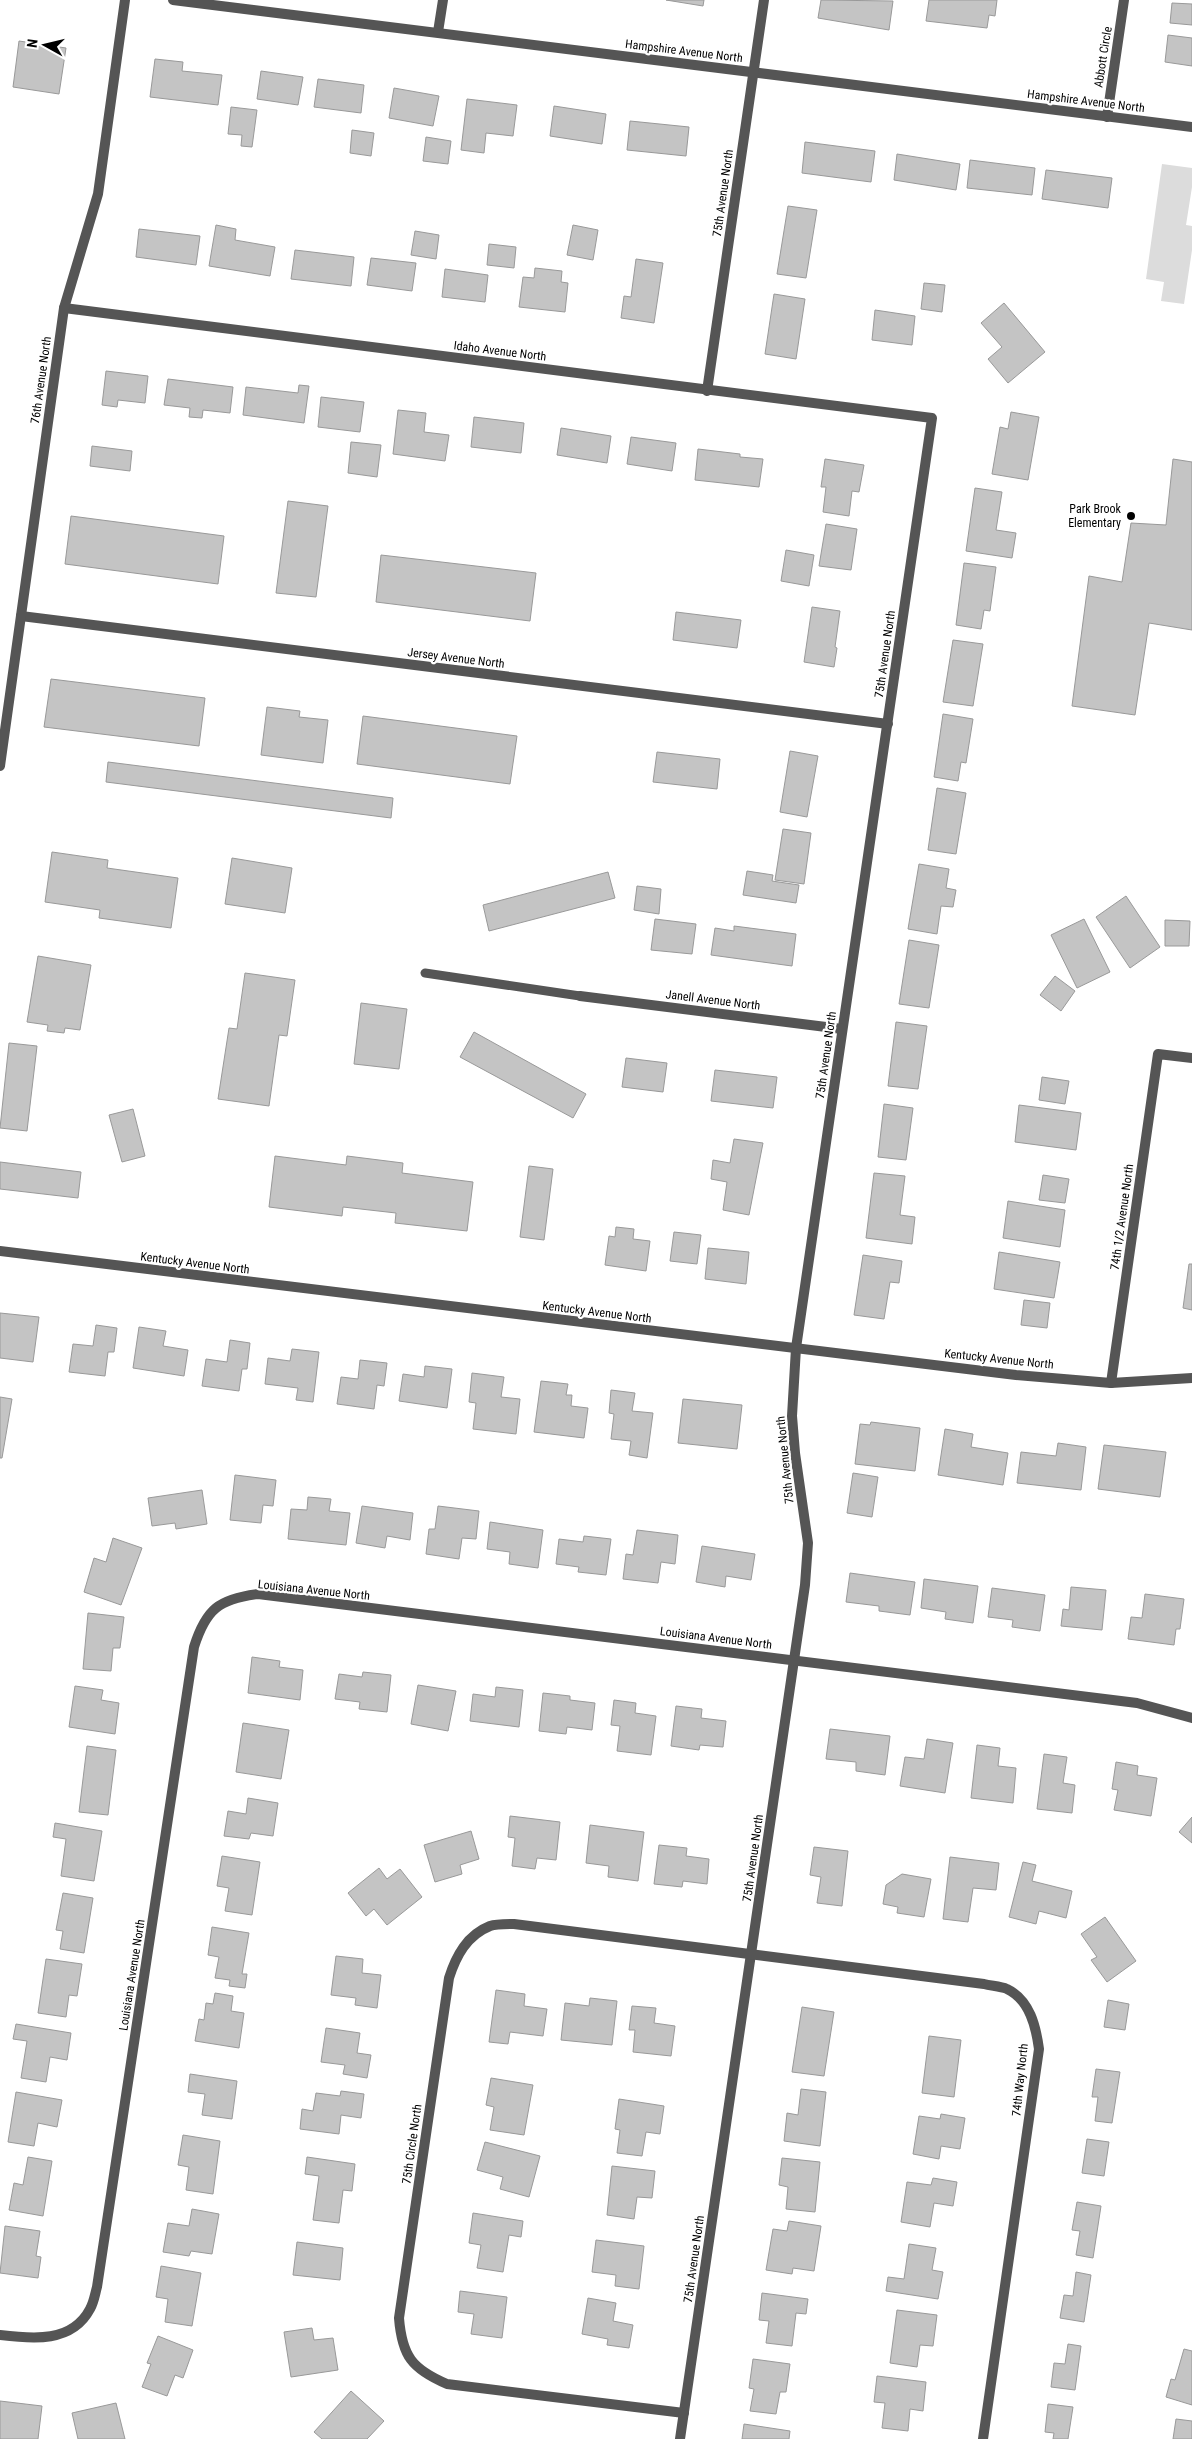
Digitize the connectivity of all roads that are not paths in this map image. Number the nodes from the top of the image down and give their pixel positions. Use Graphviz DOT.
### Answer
graph roads {
  1 [pos="125,0"];
  2 [pos="173,0"];
  3 [pos="443,0"];
  4 [pos="764,0"];
  5 [pos="1124,0"];
  6 [pos="438,32"];
  7 [pos="753,73"];
  8 [pos="1107,117"];
  9 [pos="1192,127"];
  10 [pos="64,308"];
  11 [pos="707,390"];
  12 [pos="932,418"];
  13 [pos="21,616"];
  14 [pos="888,724"];
  15 [pos="0,766"];
  16 [pos="425,973"];
  17 [pos="580,996"];
  18 [pos="842,1029"];
  19 [pos="1192,1058"];
  20 [pos="0,1250"];
  21 [pos="796,1348"];
  22 [pos="1192,1378"];
  23 [pos="1111,1383"];
  24 [pos="794,1660"];
  25 [pos="1192,1718"];
  26 [pos="752,1953"];
  27 [pos="0,2335"];
  28 [pos="684,2413"];
  29 [pos="680,2439"];
  30 [pos="983,2439"];
  1 -- 10 [label="street, 76th Avenue North"];
  2 -- 6 [label="street, Hampshire Avenue North"];
  3 -- 6 [label="street"];
  4 -- 7 [label="street, 75th Avenue North"];
  5 -- 8 [label="street, Abbott Circle"];
  6 -- 7 [label="street, Hampshire Avenue North"];
  7 -- 8 [label="street, Hampshire Avenue North"];
  7 -- 11 [label="street, 75th Avenue North"];
  8 -- 9 [label="street, Hampshire Avenue North"];
  10 -- 11 [label="street, Idaho Avenue North"];
  10 -- 13 [label="street, 76th Avenue North"];
  11 -- 12 [label="street, Idaho Avenue North"];
  12 -- 14 [label="street, 75th Avenue North"];
  13 -- 14 [label="street, Jersey Avenue North"];
  13 -- 15 [label="street, 76th Avenue North"];
  14 -- 18 [label="street, 75th Avenue North"];
  16 -- 17 [label="lane"];
  17 -- 18 [label="street, Janell Avenue North"];
  18 -- 21 [label="street, 75th Avenue North"];
  19 -- 23 [label="street, 74th 1/2 Avenue North"];
  20 -- 21 [label="street, Kentucky Avenue North"];
  21 -- 23 [label="street, Kentucky Avenue North"];
  21 -- 24 [label="street, 75th Avenue North"];
  22 -- 23 [label="street, Kentucky Avenue North"];
  24 -- 25 [label="street, Louisiana Avenue North"];
  24 -- 26 [label="street, 75th Avenue North"];
  24 -- 27 [label="street, Louisiana Avenue North"];
  26 -- 28 [label="street, 75th Avenue North"];
  26 -- 28 [label="street, 75th Circle North"];
  26 -- 30 [label="street, 74th Way North"];
  28 -- 29 [label="street, 75th Avenue North"];
}
